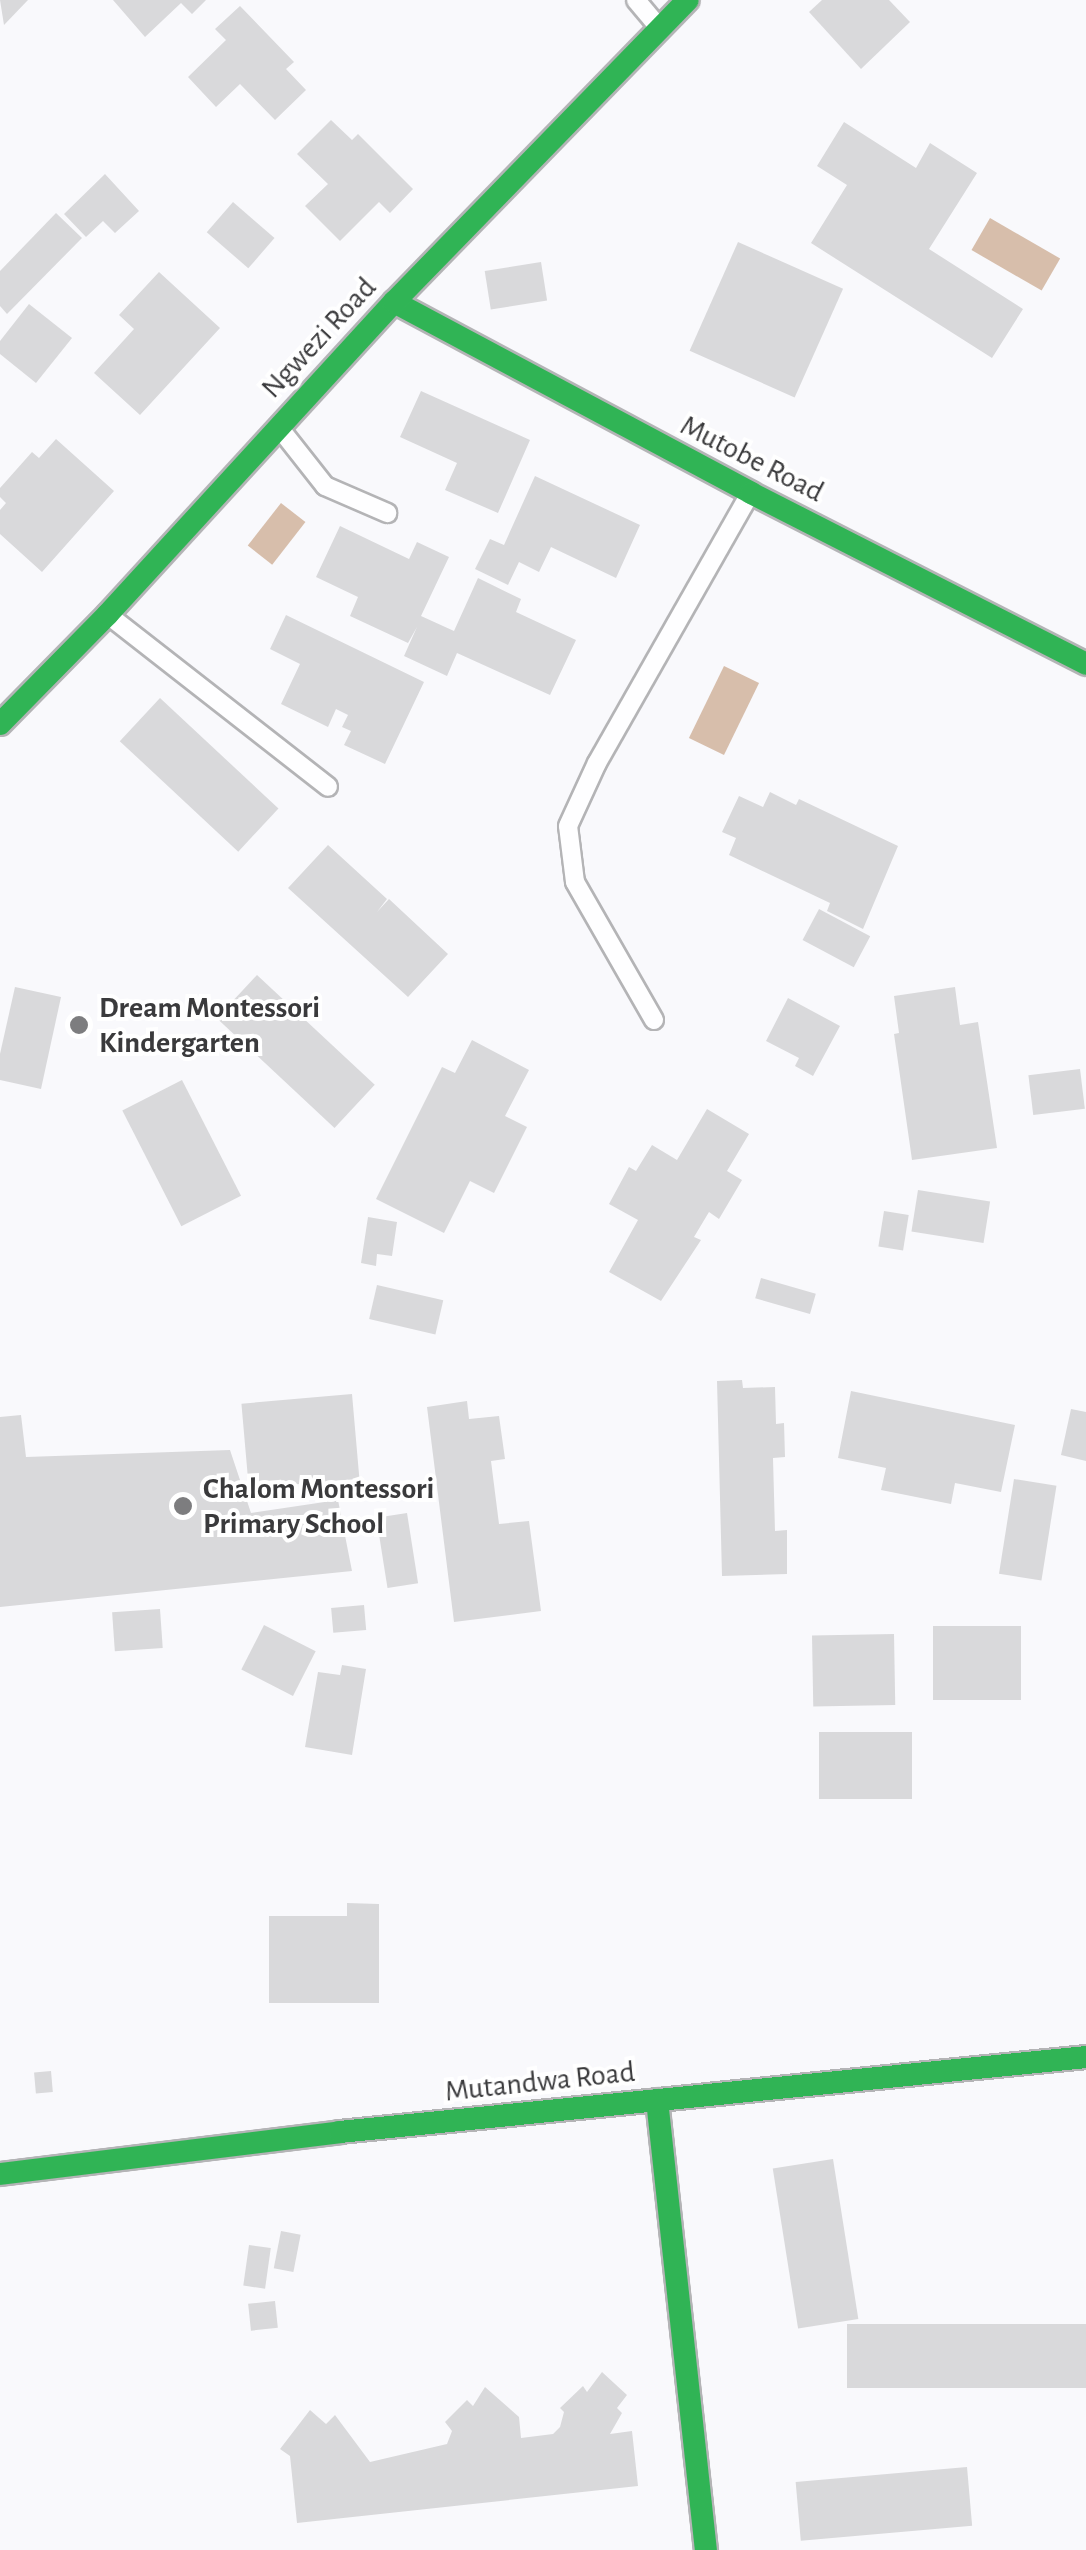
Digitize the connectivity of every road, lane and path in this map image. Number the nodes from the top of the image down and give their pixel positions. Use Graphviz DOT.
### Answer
graph roads {
  1 [pos="636,0"];
  2 [pos="688,0"];
  3 [pos="661,30"];
  4 [pos="394,302"];
  5 [pos="277,426"];
  6 [pos="751,493"];
  7 [pos="388,514"];
  8 [pos="108,614"];
  9 [pos="1086,664"];
  10 [pos="0,724"];
  11 [pos="328,787"];
  12 [pos="654,1020"];
  13 [pos="1086,2057"];
  14 [pos="657,2100"];
  15 [pos="0,2174"];
  16 [pos="706,2550"];
  1 -- 3 [label="lane"];
  2 -- 3 [label="street, Ngwezi Road"];
  3 -- 4 [label="street, Ngwezi Road"];
  4 -- 5 [label="street, Ngwezi Road"];
  4 -- 6 [label="street, Mutobe Road"];
  5 -- 7 [label="lane"];
  5 -- 8 [label="street, Ngwezi Road"];
  6 -- 9 [label="street, Mutobe Road"];
  6 -- 12 [label="lane"];
  8 -- 10 [label="street, Ngwezi Road"];
  8 -- 11 [label="lane"];
  13 -- 14 [label="street, Mutandwa Road"];
  14 -- 15 [label="street, Mutandwa Road"];
  14 -- 16 [label="street"];
}
